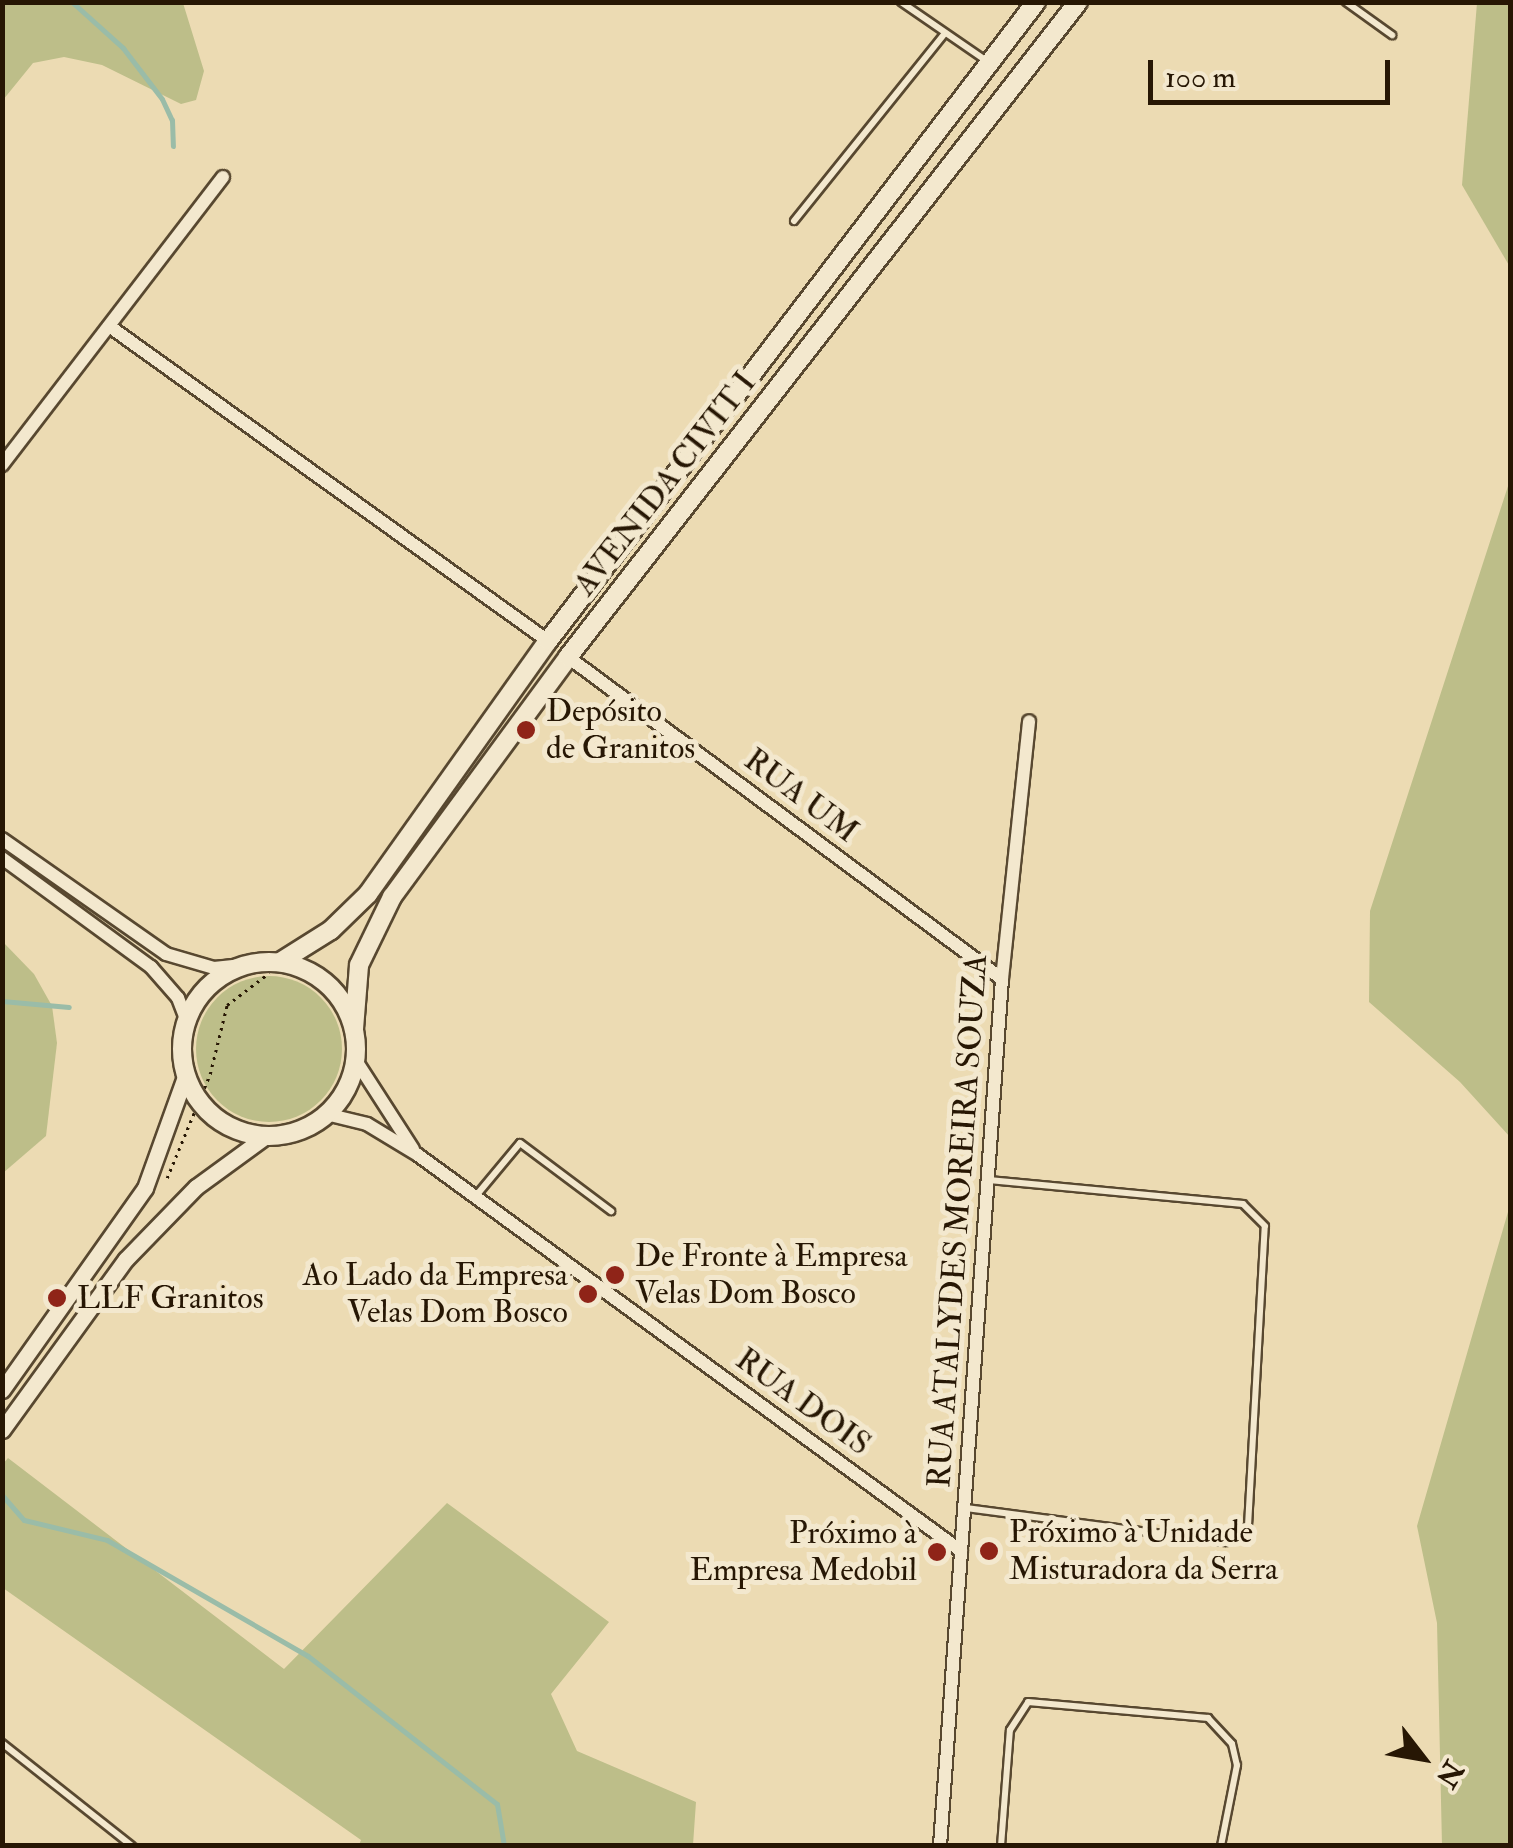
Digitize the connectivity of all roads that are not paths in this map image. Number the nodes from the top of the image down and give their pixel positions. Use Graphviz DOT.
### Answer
graph roads {
  1 [pos="901,2"];
  2 [pos="1036,2"];
  3 [pos="1078,2"];
  4 [pos="1346,2"];
  5 [pos="945,33"];
  6 [pos="1392,35"];
  7 [pos="990,63"];
  8 [pos="223,177"];
  9 [pos="794,221"];
  10 [pos="108,326"];
  11 [pos="2,465"];
  12 [pos="548,642"];
  13 [pos="568,657"];
  14 [pos="1029,722"];
  15 [pos="2,839"];
  16 [pos="2,858"];
  17 [pos="280,962"];
  18 [pos="250,964"];
  19 [pos="1002,979"];
  20 [pos="187,1022"];
  21 [pos="354,1029"];
  22 [pos="355,1059"];
  23 [pos="186,1074"];
  24 [pos="326,1114"];
  25 [pos="266,1136"];
  26 [pos="418,1156"];
  27 [pos="988,1180"];
  28 [pos="475,1197"];
  29 [pos="611,1211"];
  30 [pos="2,1390"];
  31 [pos="2,1430"];
  32 [pos="964,1508"];
  33 [pos="961,1551"];
  34 [pos="2,1743"];
  35 [pos="132,1846"];
  36 [pos="940,1846"];
  37 [pos="1001,1846"];
  38 [pos="1221,1846"];
  1 -- 5 [label="lane"];
  2 -- 7 [label="main road, AVENIDA CIVIT I"];
  3 -- 13 [label="main road, AVENIDA CIVIT I"];
  4 -- 6 [label="lane"];
  5 -- 7 [label="lane"];
  5 -- 9 [label="lane"];
  7 -- 12 [label="main road, AVENIDA CIVIT I"];
  8 -- 10 [label="street"];
  10 -- 11 [label="street"];
  10 -- 12 [label="street"];
  12 -- 17 [label="main road, AVENIDA CIVIT I"];
  13 -- 19 [label="street, RUA UM"];
  13 -- 21 [label="main road, AVENIDA CIVIT I"];
  14 -- 19 [label="street, RUA ATALYDES MOREIRA SOUZA"];
  15 -- 18 [label="street"];
  16 -- 20 [label="street"];
  17 -- 18 [label="main road"];
  17 -- 21 [label="main road"];
  18 -- 20 [label="main road"];
  19 -- 27 [label="street, RUA ATALYDES MOREIRA SOUZA"];
  20 -- 23 [label="main road"];
  21 -- 22 [label="main road"];
  22 -- 24 [label="main road"];
  22 -- 26 [label="street, RUA DOIS"];
  23 -- 25 [label="main road"];
  23 -- 30 [label="street"];
  24 -- 25 [label="main road"];
  24 -- 26 [label="street, RUA DOIS"];
  25 -- 31 [label="street"];
  26 -- 28 [label="street, RUA DOIS"];
  27 -- 32 [label="street, RUA ATALYDES MOREIRA SOUZA"];
  27 -- 32 [label="lane"];
  28 -- 29 [label="lane"];
  28 -- 33 [label="street, RUA DOIS"];
  32 -- 33 [label="street, RUA ATALYDES MOREIRA SOUZA"];
  33 -- 36 [label="street, RUA ATALYDES MOREIRA SOUZA"];
  34 -- 35 [label="lane"];
  37 -- 38 [label="lane"];
}
